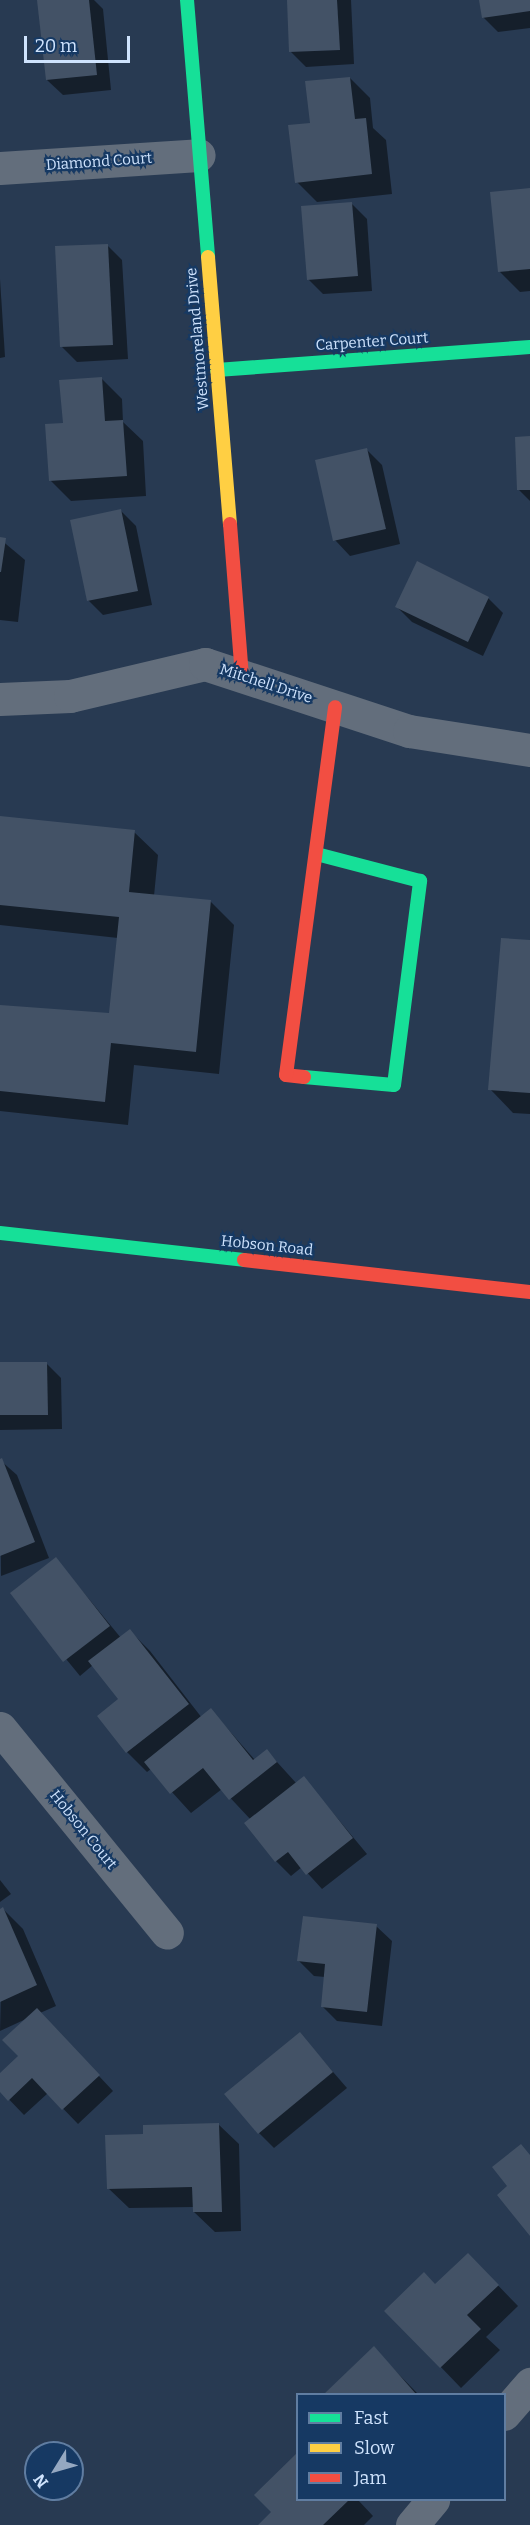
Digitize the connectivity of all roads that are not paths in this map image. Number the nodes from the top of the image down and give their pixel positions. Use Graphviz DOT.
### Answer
graph roads {
  1 [pos="187,0"];
  2 [pos="199,155"];
  3 [pos="0,168"];
  4 [pos="530,347"];
  5 [pos="217,370"];
  6 [pos="242,676"];
  7 [pos="0,699"];
  8 [pos="335,707"];
  9 [pos="530,750"];
  10 [pos="316,854"];
  11 [pos="0,1233"];
  12 [pos="530,1292"];
  13 [pos="0,1728"];
  14 [pos="166,1933"];
  15 [pos="530,2384"];
  16 [pos="506,2412"];
  17 [pos="431,2501"];
  18 [pos="412,2525"];
  1 -- 2 [label="street, Westmoreland Drive"];
  2 -- 3 [label="street, Diamond Court"];
  2 -- 5 [label="street, Westmoreland Drive"];
  4 -- 5 [label="street, Carpenter Court"];
  5 -- 6 [label="street, Westmoreland Drive"];
  6 -- 7 [label="street, Mitchell Drive"];
  6 -- 8 [label="street, Mitchell Drive"];
  8 -- 9 [label="street, Mitchell Drive"];
  8 -- 10 [label="street"];
  10 -- 10 [label="street"];
  11 -- 12 [label="street, Hobson Road"];
  13 -- 14 [label="street, Hobson Court"];
  15 -- 16 [label="street"];
  17 -- 18 [label="street"];
}
